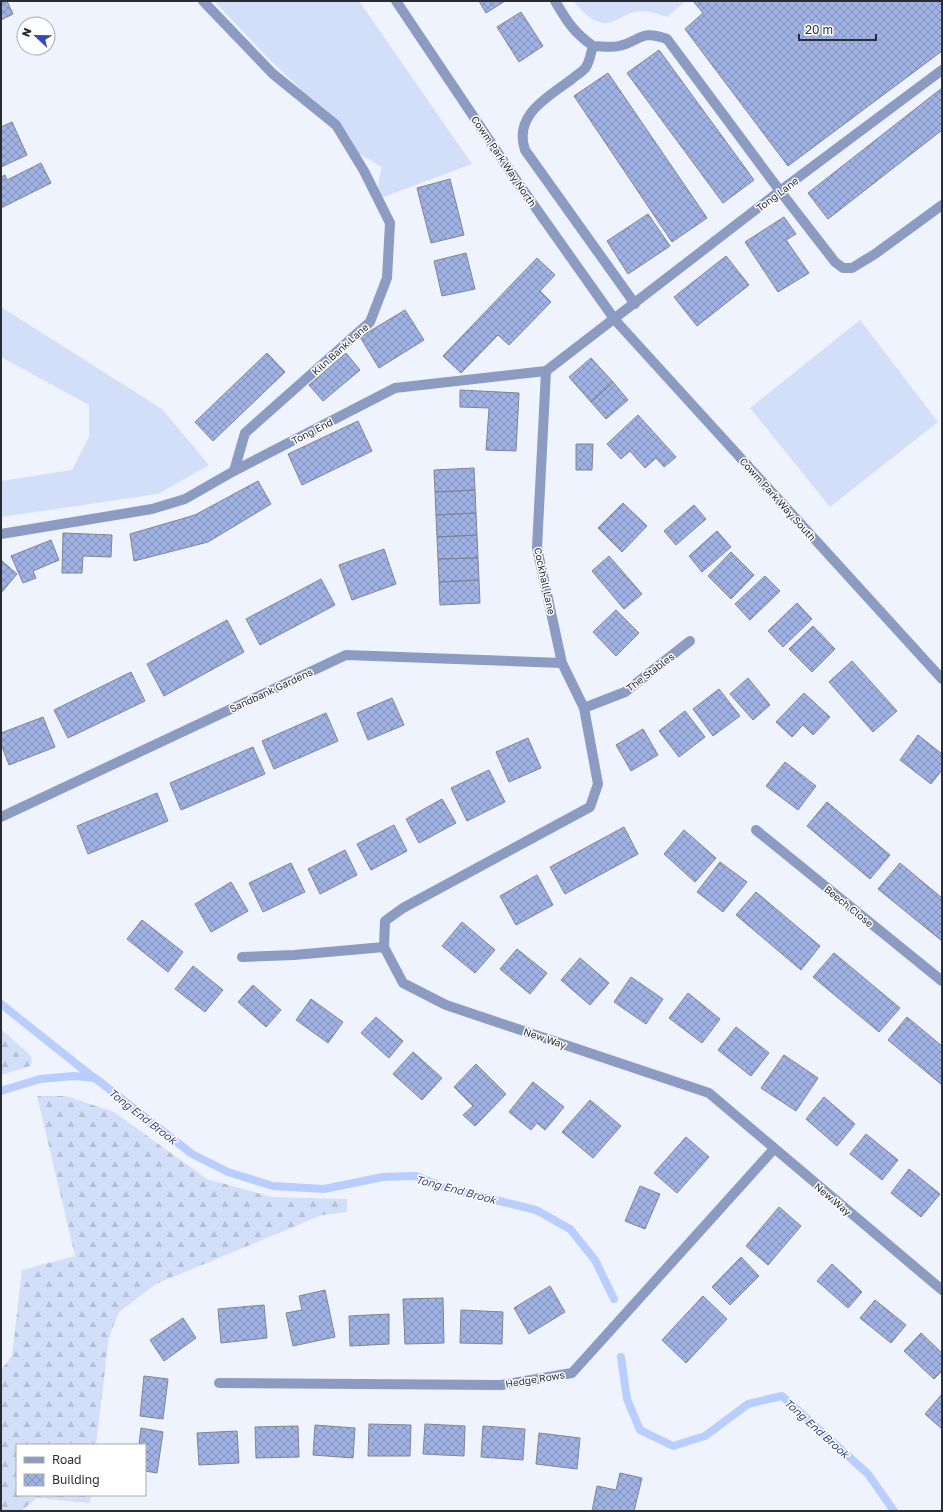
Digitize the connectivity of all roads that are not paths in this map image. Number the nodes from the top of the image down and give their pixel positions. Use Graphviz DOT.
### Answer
graph roads {
  1 [pos="203,1"];
  2 [pos="396,1"];
  3 [pos="555,1"];
  4 [pos="594,46"];
  5 [pos="942,70"];
  6 [pos="780,192"];
  7 [pos="942,205"];
  8 [pos="635,304"];
  9 [pos="615,320"];
  10 [pos="546,371"];
  11 [pos="234,471"];
  12 [pos="1,534"];
  13 [pos="690,641"];
  14 [pos="562,663"];
  15 [pos="942,679"];
  16 [pos="584,708"];
  17 [pos="1,818"];
  18 [pos="756,830"];
  19 [pos="384,947"];
  20 [pos="242,957"];
  21 [pos="942,981"];
  22 [pos="774,1149"];
  23 [pos="942,1290"];
  24 [pos="219,1383"];
  1 -- 11 [label="street, Kiln Bank Lane"];
  2 -- 9 [label="street, Cowm Park Way North"];
  3 -- 4 [label="street"];
  4 -- 6 [label="street"];
  4 -- 8 [label="street"];
  5 -- 6 [label="street, Tong Lane"];
  6 -- 7 [label="street"];
  6 -- 8 [label="street, Tong Lane"];
  8 -- 9 [label="street, Tong Lane"];
  9 -- 10 [label="street"];
  9 -- 15 [label="street, Cowm Park Way South"];
  10 -- 11 [label="street, Tong End"];
  10 -- 14 [label="street, Cockhall Lane"];
  11 -- 12 [label="street, Tong End"];
  13 -- 16 [label="street, The Stables"];
  14 -- 16 [label="street, Cockhall Lane"];
  14 -- 17 [label="street, Sandbank Gardens"];
  16 -- 19 [label="street, Cockhall Lane"];
  18 -- 21 [label="street, Beech Close"];
  19 -- 20 [label="street"];
  19 -- 22 [label="street, New Way"];
  22 -- 23 [label="street, New Way"];
  22 -- 24 [label="street, Hedge Rows"];
}
